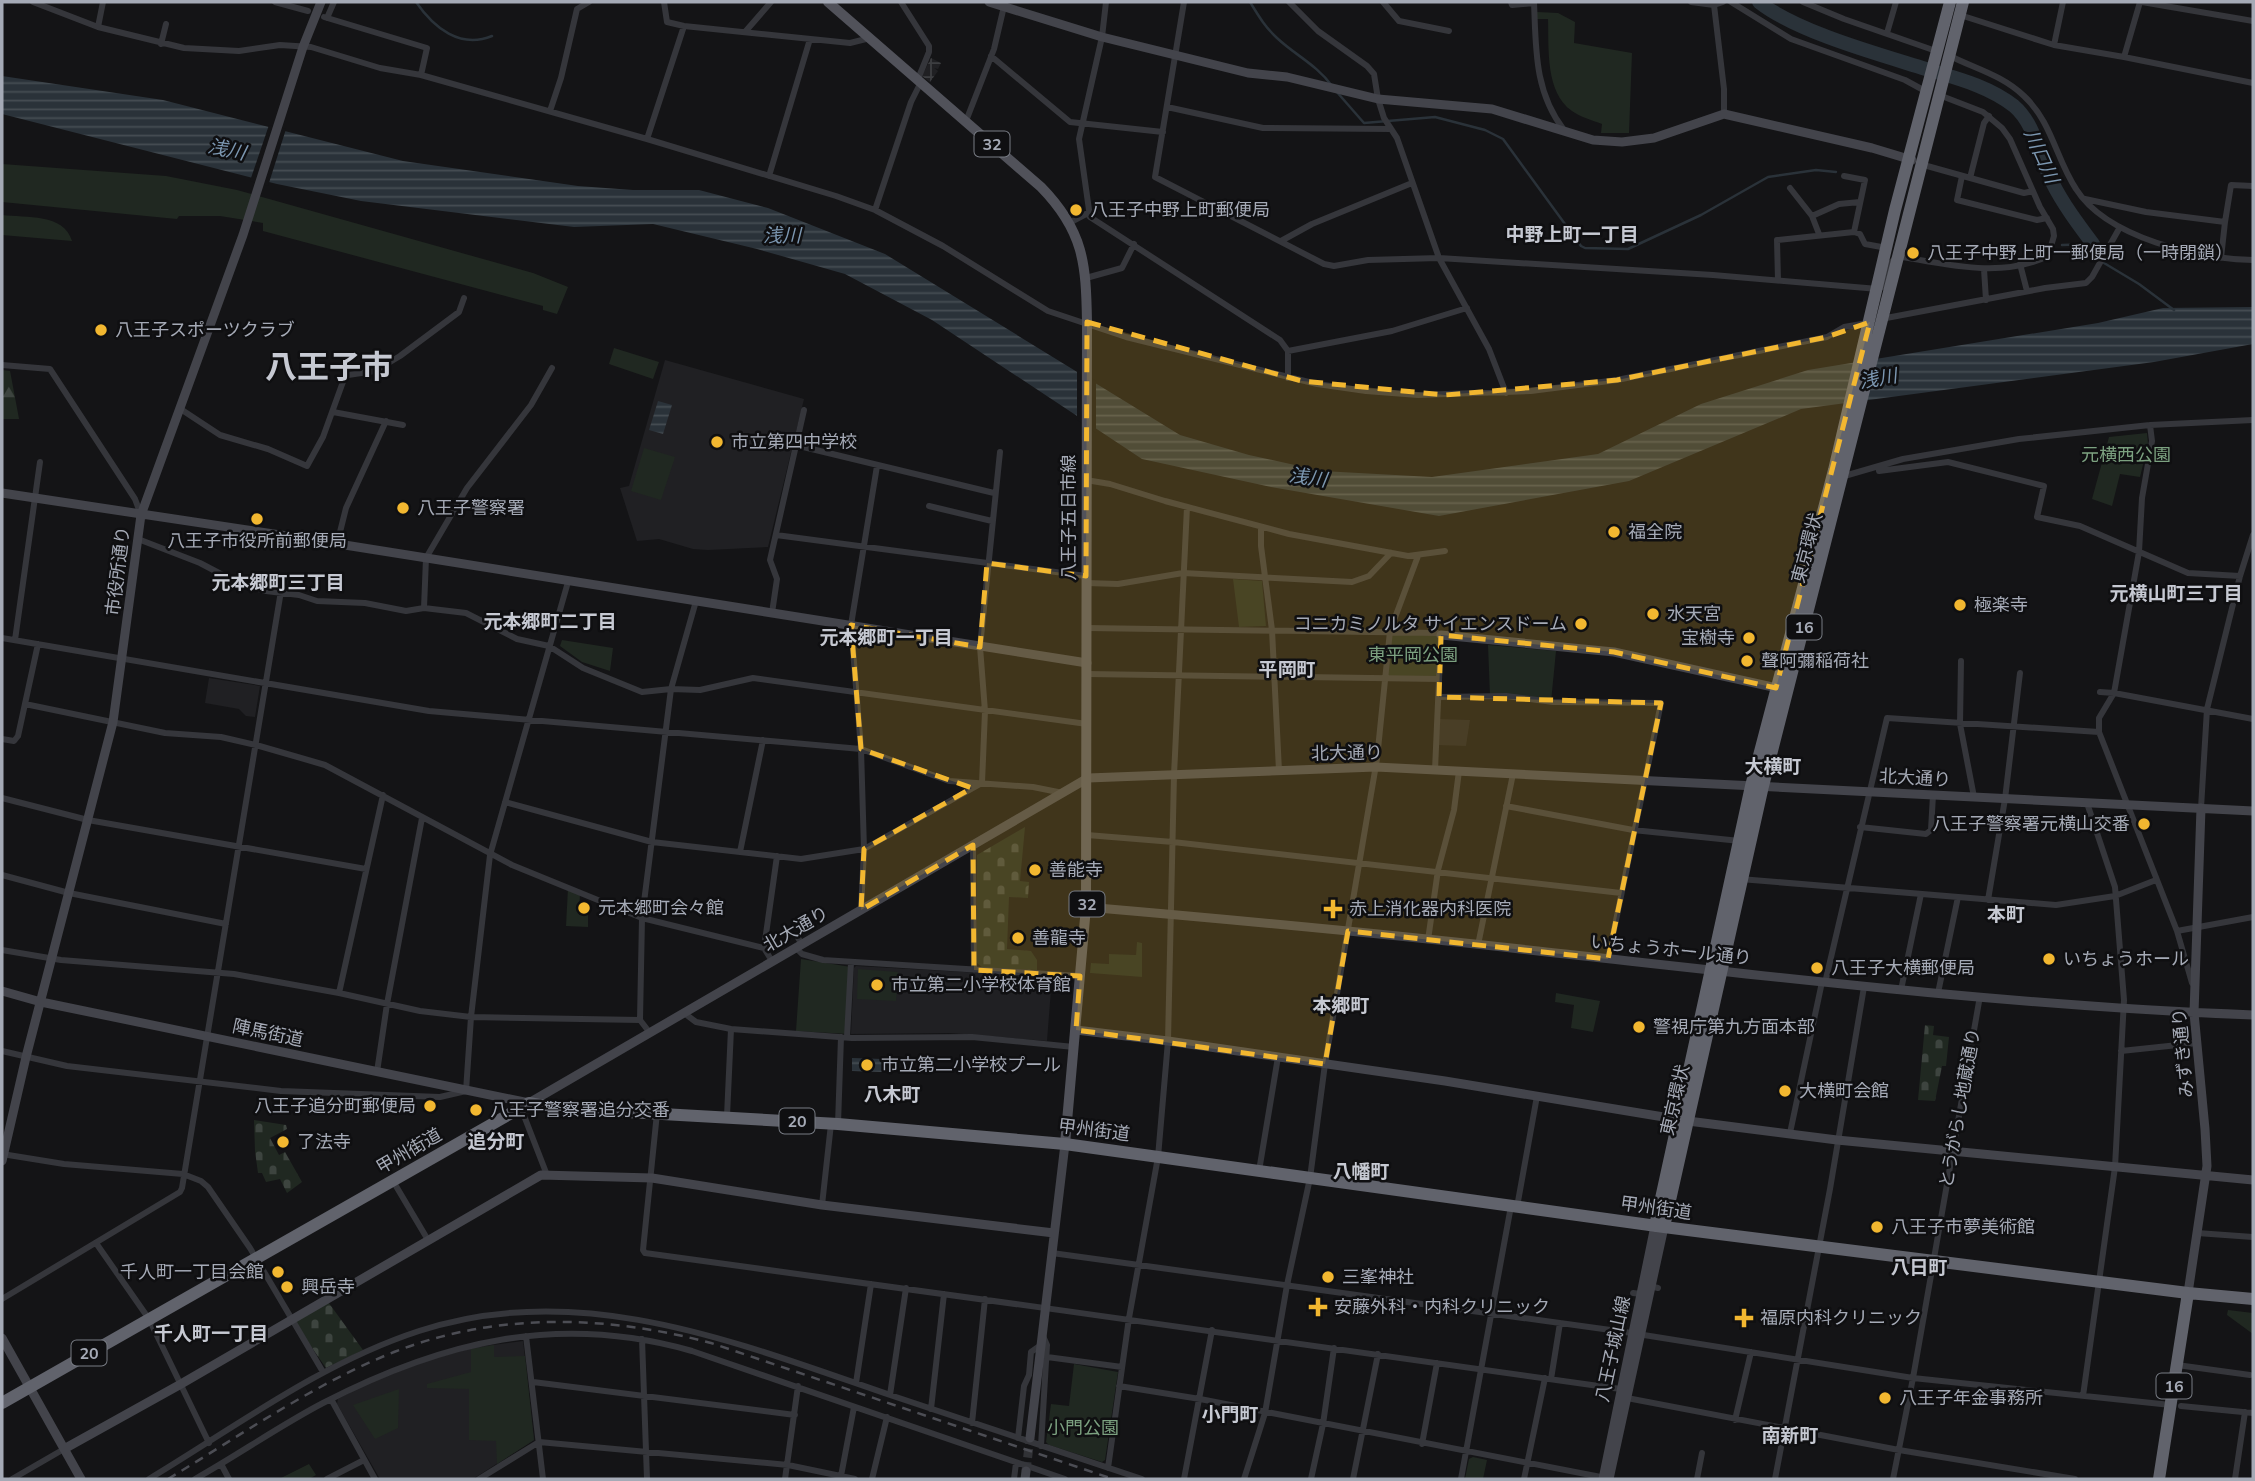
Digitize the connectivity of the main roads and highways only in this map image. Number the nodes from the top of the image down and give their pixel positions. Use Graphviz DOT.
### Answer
graph roads {
  1 [pos="1950,2"];
  2 [pos="1963,2"];
  3 [pos="832,3"];
  4 [pos="1942,55"];
  5 [pos="1892,252"];
  6 [pos="1875,325"];
  7 [pos="1065,1144"];
  8 [pos="1659,1227"];
  9 [pos="2188,1293"];
  10 [pos="2253,1299"];
  11 [pos="2,1403"];
  12 [pos="2159,1479"];
  1 -- 4 [label="highway, 東京環状 / 16"];
  2 -- 4 [label="highway, 東京環状 / 16"];
  3 -- 7 [label="main road, 八王子五日市線 / 32"];
  4 -- 5 [label="highway, 東京環状 / 16"];
  5 -- 6 [label="highway, 東京環状 / 16"];
  5 -- 6 [label="highway, 東京環状 / 16"];
  6 -- 8 [label="highway, 東京環状 / 16"];
  7 -- 8 [label="highway, 甲州街道 / 20"];
  7 -- 11 [label="highway, 甲州街道 / 20"];
  8 -- 9 [label="highway, 甲州街道"];
  9 -- 10 [label="highway, 甲州街道"];
  9 -- 12 [label="highway, 16"];
}
